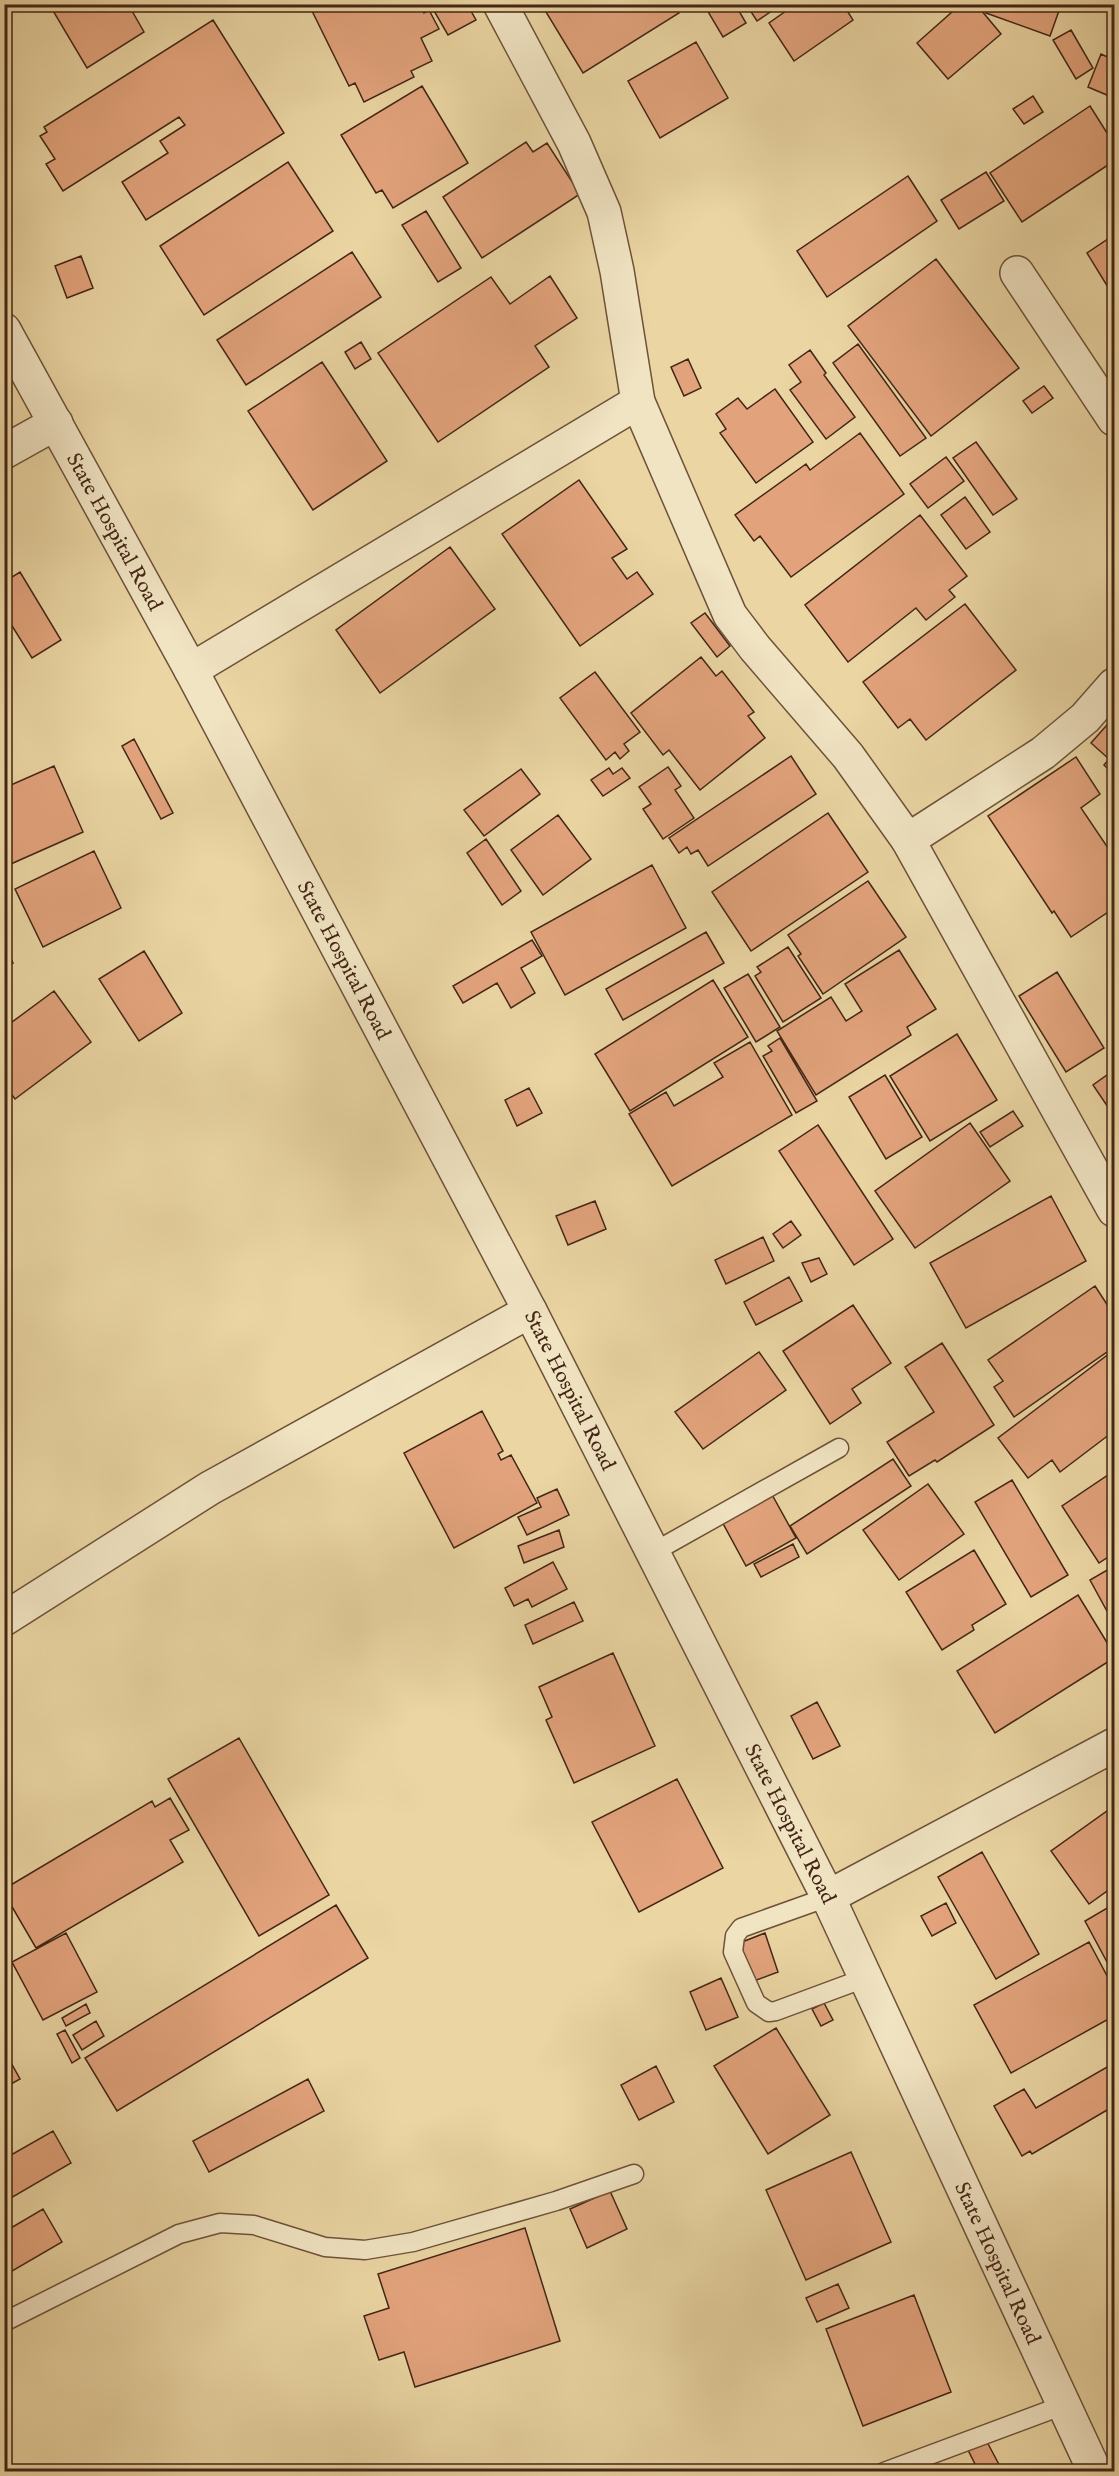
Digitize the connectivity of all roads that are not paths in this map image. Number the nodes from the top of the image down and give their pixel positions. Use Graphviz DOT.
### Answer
graph roads {
  1 [pos="500,4"];
  2 [pos="1017,273"];
  3 [pos="4,330"];
  4 [pos="638,402"];
  5 [pos="1114,419"];
  6 [pos="56,423"];
  7 [pos="4,452"];
  8 [pos="191,670"];
  9 [pos="1114,685"];
  10 [pos="908,840"];
  11 [pos="1114,1210"];
  12 [pos="530,1311"];
  13 [pos="839,1448"];
  14 [pos="652,1553"];
  15 [pos="4,1619"];
  16 [pos="1114,1745"];
  17 [pos="828,1897"];
  18 [pos="865,1978"];
  19 [pos="634,2174"];
  20 [pos="4,2322"];
  21 [pos="1064,2404"];
  22 [pos="884,2472"];
  23 [pos="1095,2472"];
  1 -- 4 [label="street"];
  2 -- 5 [label="street"];
  3 -- 6 [label="street, State Hospital Road"];
  4 -- 8 [label="street"];
  4 -- 10 [label="street"];
  6 -- 7 [label="street"];
  6 -- 8 [label="street, State Hospital Road"];
  8 -- 12 [label="street, State Hospital Road"];
  9 -- 10 [label="street"];
  10 -- 11 [label="street"];
  12 -- 14 [label="street, State Hospital Road"];
  12 -- 15 [label="street"];
  13 -- 14 [label="lane"];
  14 -- 17 [label="street, State Hospital Road"];
  16 -- 17 [label="street"];
  17 -- 18 [label="street, State Hospital Road"];
  17 -- 18 [label="lane"];
  18 -- 21 [label="street, State Hospital Road"];
  19 -- 20 [label="lane"];
  21 -- 22 [label="lane"];
  21 -- 23 [label="street, State Hospital Road"];
}
